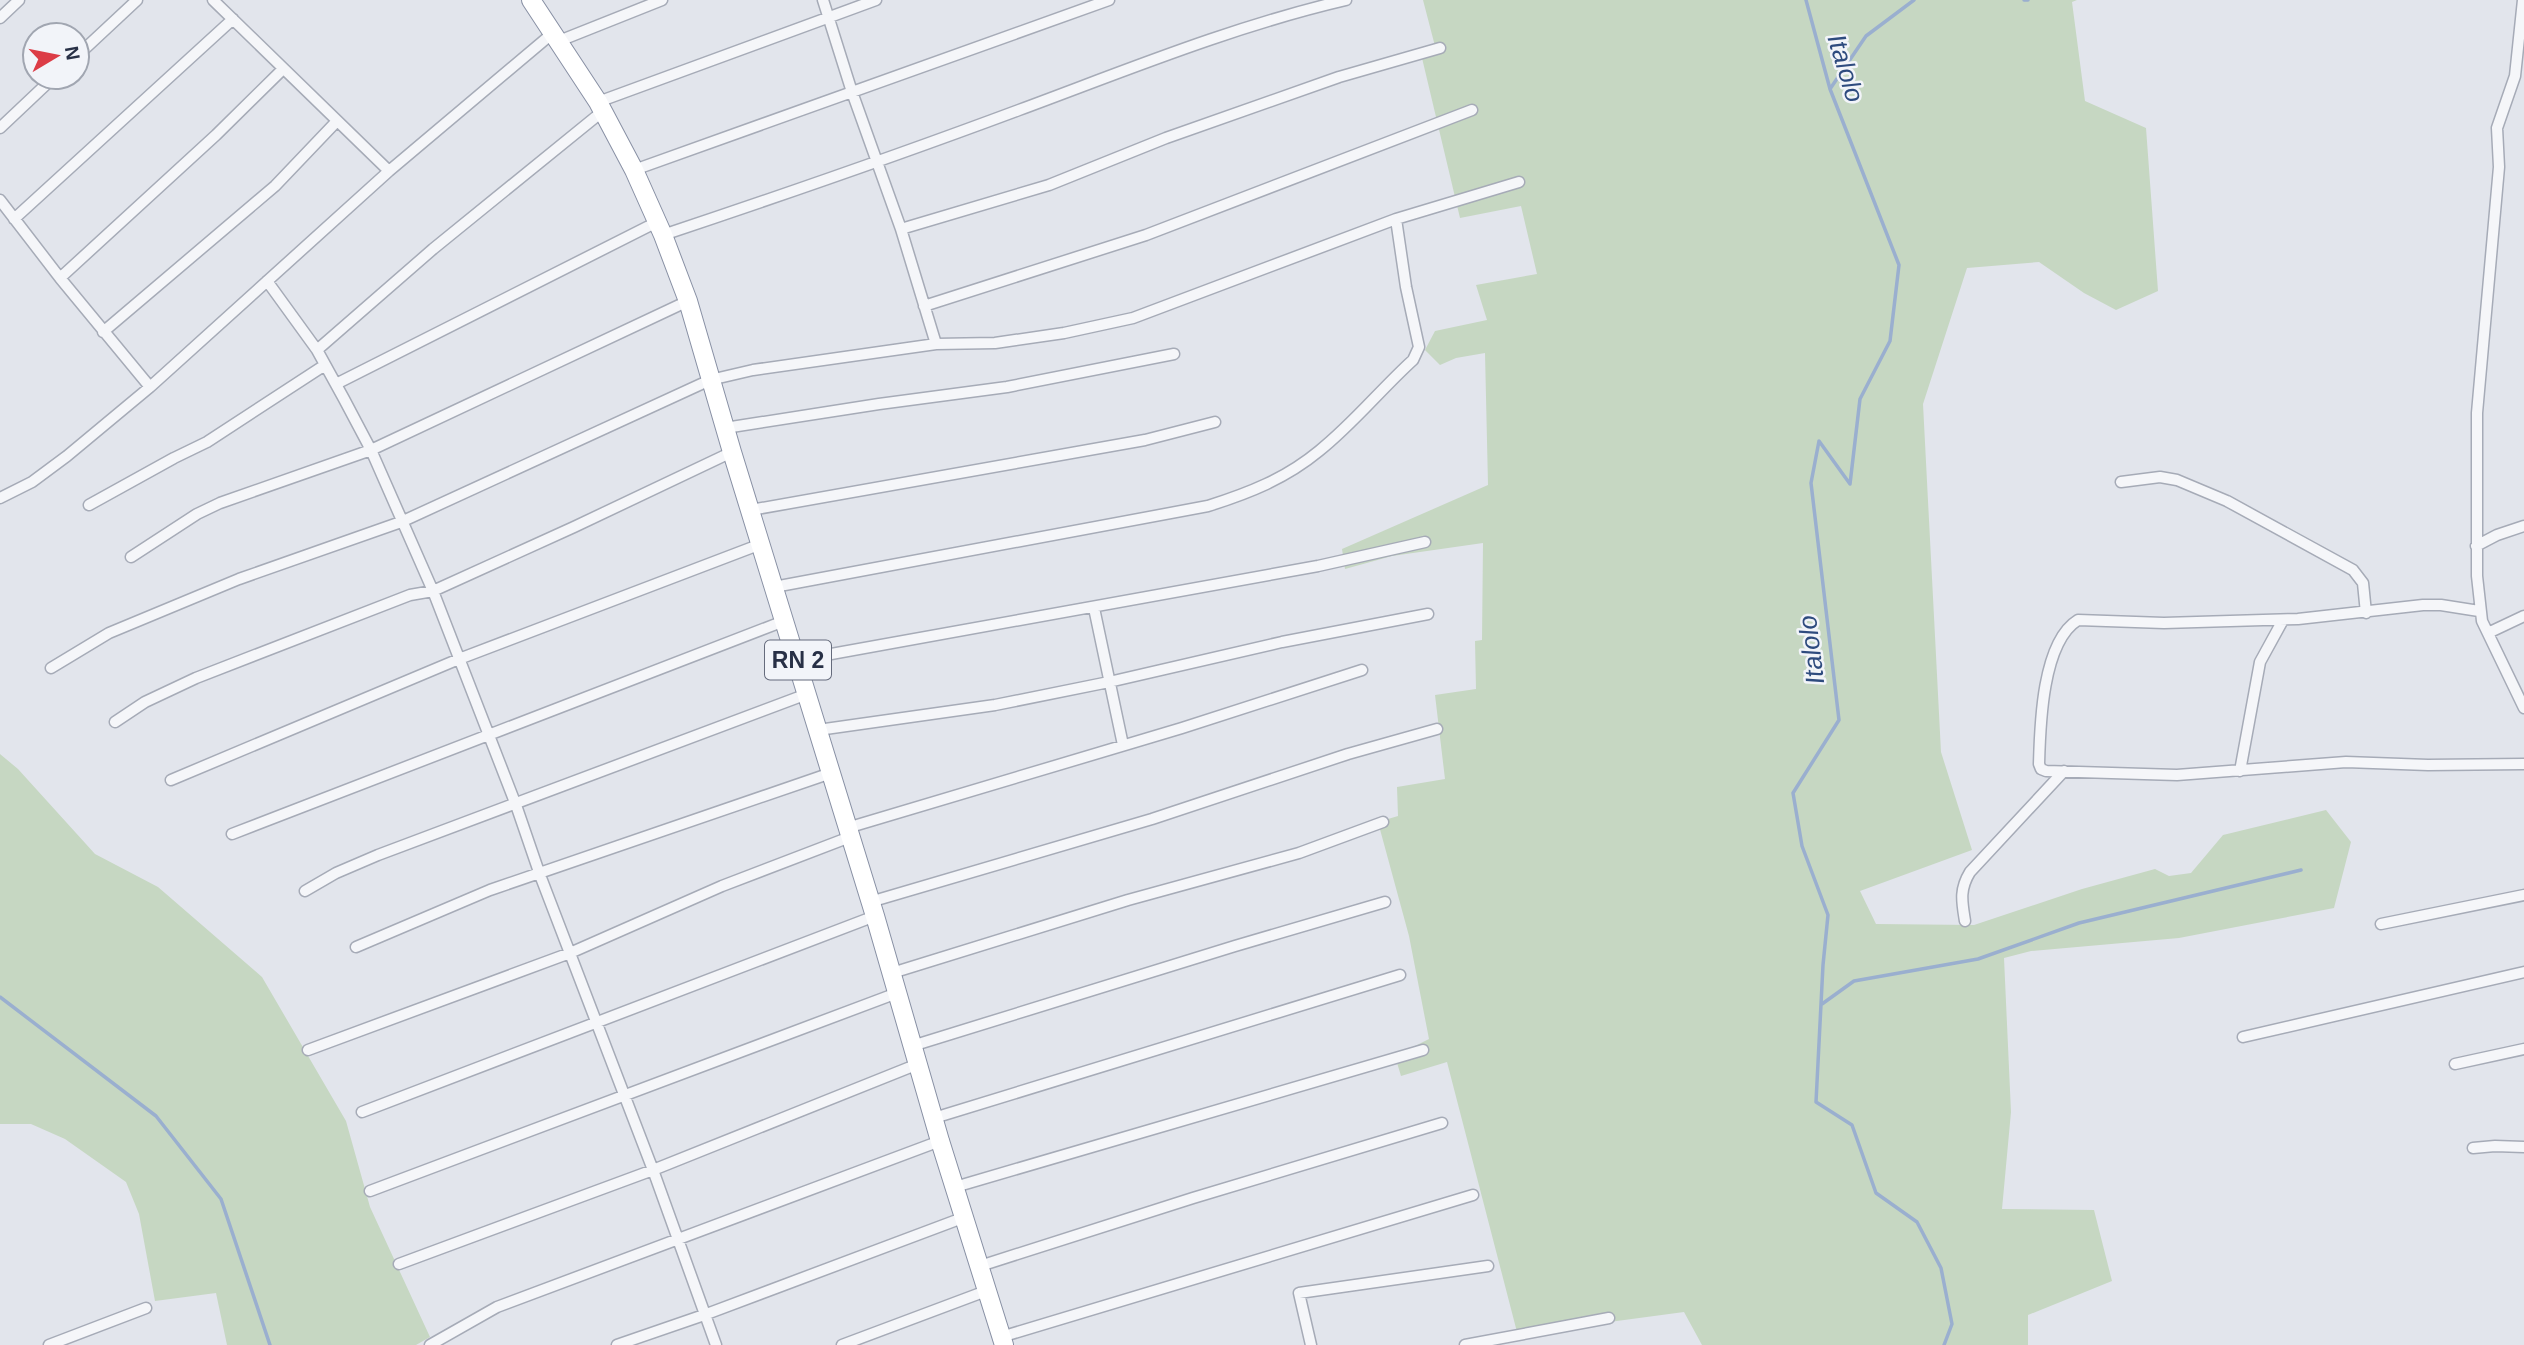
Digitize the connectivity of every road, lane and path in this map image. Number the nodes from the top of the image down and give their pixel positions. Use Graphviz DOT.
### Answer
graph roads {
  1 [pos="19,0"];
  2 [pos="137,0"];
  3 [pos="213,0"];
  4 [pos="531,0"];
  5 [pos="662,0"];
  6 [pos="823,0"];
  7 [pos="876,0"];
  8 [pos="1109,0"];
  9 [pos="1346,0"];
  10 [pos="2523,0"];
  11 [pos="829,16"];
  12 [pos="0,18"];
  13 [pos="233,19"];
  14 [pos="557,36"];
  15 [pos="91,43"];
  16 [pos="1440,48"];
  17 [pos="283,69"];
  18 [pos="39,91"];
  19 [pos="852,92"];
  20 [pos="601,106"];
  21 [pos="1472,110"];
  22 [pos="337,121"];
  23 [pos="0,128"];
  24 [pos="877,163"];
  25 [pos="634,170"];
  26 [pos="389,171"];
  27 [pos="1519,182"];
  28 [pos="0,200"];
  29 [pos="14,219"];
  30 [pos="1396,219"];
  31 [pos="660,228"];
  32 [pos="901,229"];
  33 [pos="60,278"];
  34 [pos="267,281"];
  35 [pos="688,300"];
  36 [pos="924,306"];
  37 [pos="103,332"];
  38 [pos="936,344"];
  39 [pos="317,350"];
  40 [pos="1174,354"];
  41 [pos="325,365"];
  42 [pos="710,380"];
  43 [pos="336,384"];
  44 [pos="150,387"];
  45 [pos="1215,422"];
  46 [pos="725,428"];
  47 [pos="371,450"];
  48 [pos="732,452"];
  49 [pos="2121,482"];
  50 [pos="0,498"];
  51 [pos="89,505"];
  52 [pos="751,510"];
  53 [pos="401,522"];
  54 [pos="2524,526"];
  55 [pos="1425,542"];
  56 [pos="761,544"];
  57 [pos="2476,546"];
  58 [pos="131,558"];
  59 [pos="774,587"];
  60 [pos="433,591"];
  61 [pos="1094,608"];
  62 [pos="2479,611"];
  63 [pos="2366,613"];
  64 [pos="1428,614"];
  65 [pos="2524,616"];
  66 [pos="2283,620"];
  67 [pos="784,621"];
  68 [pos="2488,633"];
  69 [pos="458,659"];
  70 [pos="798,660"];
  71 [pos="51,668"];
  72 [pos="1362,670"];
  73 [pos="1109,682"];
  74 [pos="807,694"];
  75 [pos="2523,704"];
  76 [pos="115,722"];
  77 [pos="1437,729"];
  78 [pos="818,730"];
  79 [pos="487,734"];
  80 [pos="1123,745"];
  81 [pos="2524,764"];
  82 [pos="2064,771"];
  83 [pos="2240,771"];
  84 [pos="831,773"];
  85 [pos="171,780"];
  86 [pos="516,805"];
  87 [pos="1383,822"];
  88 [pos="848,833"];
  89 [pos="232,834"];
  90 [pos="540,874"];
  91 [pos="305,891"];
  92 [pos="2524,895"];
  93 [pos="1385,902"];
  94 [pos="872,909"];
  95 [pos="1965,921"];
  96 [pos="2381,924"];
  97 [pos="356,947"];
  98 [pos="570,953"];
  99 [pos="2524,972"];
  100 [pos="892,974"];
  101 [pos="1400,975"];
  102 [pos="897,993"];
  103 [pos="594,1021"];
  104 [pos="2243,1037"];
  105 [pos="912,1046"];
  106 [pos="2524,1049"];
  107 [pos="308,1050"];
  108 [pos="1423,1050"];
  109 [pos="918,1064"];
  110 [pos="2455,1064"];
  111 [pos="623,1096"];
  112 [pos="362,1112"];
  113 [pos="934,1118"];
  114 [pos="1442,1123"];
  115 [pos="940,1141"];
  116 [pos="2524,1147"];
  117 [pos="2473,1149"];
  118 [pos="653,1170"];
  119 [pos="955,1187"];
  120 [pos="369,1191"];
  121 [pos="1473,1195"];
  122 [pos="965,1217"];
  123 [pos="678,1240"];
  124 [pos="399,1264"];
  125 [pos="980,1266"];
  126 [pos="1488,1266"];
  127 [pos="986,1291"];
  128 [pos="146,1308"];
  129 [pos="704,1315"];
  130 [pos="1609,1318"];
  131 [pos="1002,1341"];
  132 [pos="48,1345"];
  133 [pos="430,1345"];
  134 [pos="617,1345"];
  135 [pos="716,1345"];
  136 [pos="842,1345"];
  137 [pos="1311,1345"];
  138 [pos="1465,1345"];
  1 -- 12 [label="street"];
  2 -- 15 [label="street"];
  3 -- 13 [label="street"];
  4 -- 14 [label="highway, RN 2"];
  5 -- 14 [label="street"];
  6 -- 11 [label="street"];
  7 -- 11 [label="street"];
  8 -- 19 [label="street"];
  9 -- 24 [label="street"];
  10 -- 57 [label="street"];
  11 -- 19 [label="street"];
  11 -- 20 [label="street"];
  13 -- 17 [label="street"];
  13 -- 29 [label="street"];
  14 -- 20 [label="highway, RN 2"];
  14 -- 26 [label="street"];
  16 -- 32 [label="street"];
  17 -- 22 [label="street"];
  17 -- 33 [label="street"];
  18 -- 23 [label="street"];
  19 -- 24 [label="street"];
  19 -- 25 [label="street"];
  20 -- 25 [label="highway, RN 2"];
  20 -- 39 [label="street"];
  21 -- 36 [label="street"];
  22 -- 26 [label="street"];
  22 -- 37 [label="street"];
  24 -- 31 [label="street"];
  24 -- 32 [label="street"];
  25 -- 31 [label="highway, RN 2"];
  26 -- 34 [label="street"];
  27 -- 30 [label="street"];
  28 -- 29 [label="street"];
  29 -- 33 [label="street"];
  30 -- 38 [label="street"];
  30 -- 59 [label="street"];
  31 -- 35 [label="highway, RN 2"];
  31 -- 43 [label="street"];
  32 -- 36 [label="street"];
  33 -- 37 [label="street"];
  34 -- 39 [label="street"];
  34 -- 44 [label="street"];
  35 -- 42 [label="highway, RN 2"];
  35 -- 47 [label="street"];
  36 -- 38 [label="street"];
  37 -- 44 [label="street"];
  38 -- 42 [label="street"];
  39 -- 41 [label="street"];
  40 -- 46 [label="street"];
  41 -- 43 [label="street"];
  41 -- 51 [label="street"];
  42 -- 46 [label="highway, RN 2"];
  42 -- 53 [label="street"];
  43 -- 47 [label="street"];
  44 -- 50 [label="street"];
  45 -- 52 [label="street"];
  46 -- 48 [label="highway, RN 2"];
  47 -- 53 [label="street"];
  47 -- 58 [label="street"];
  48 -- 52 [label="highway, RN 2"];
  48 -- 60 [label="street"];
  49 -- 63 [label="street"];
  52 -- 56 [label="highway, RN 2"];
  53 -- 60 [label="street"];
  53 -- 71 [label="street"];
  54 -- 57 [label="street"];
  55 -- 61 [label="street"];
  56 -- 59 [label="highway, RN 2"];
  56 -- 69 [label="street"];
  57 -- 62 [label="street"];
  59 -- 67 [label="highway, RN 2"];
  60 -- 69 [label="street"];
  60 -- 76 [label="street"];
  61 -- 70 [label="street"];
  61 -- 73 [label="street"];
  62 -- 63 [label="street"];
  62 -- 68 [label="street"];
  63 -- 66 [label="street"];
  64 -- 73 [label="street"];
  65 -- 68 [label="street"];
  66 -- 82 [label="street"];
  66 -- 83 [label="street"];
  67 -- 70 [label="highway, RN 2"];
  67 -- 79 [label="street"];
  68 -- 75 [label="street"];
  69 -- 79 [label="street"];
  69 -- 85 [label="street"];
  70 -- 74 [label="highway, RN 2"];
  72 -- 80 [label="street"];
  73 -- 78 [label="street"];
  73 -- 80 [label="street"];
  74 -- 78 [label="highway, RN 2"];
  74 -- 86 [label="street"];
  77 -- 94 [label="street"];
  78 -- 84 [label="highway, RN 2"];
  79 -- 86 [label="street"];
  79 -- 89 [label="street"];
  80 -- 88 [label="street"];
  81 -- 83 [label="street"];
  82 -- 83 [label="street"];
  82 -- 95 [label="street"];
  84 -- 88 [label="highway, RN 2"];
  84 -- 90 [label="street"];
  86 -- 90 [label="street"];
  86 -- 91 [label="street"];
  87 -- 100 [label="street"];
  88 -- 94 [label="highway, RN 2"];
  88 -- 98 [label="street"];
  90 -- 97 [label="street"];
  90 -- 98 [label="street"];
  92 -- 96 [label="street"];
  93 -- 105 [label="street"];
  94 -- 100 [label="highway, RN 2"];
  94 -- 103 [label="street"];
  98 -- 103 [label="street"];
  98 -- 107 [label="street"];
  99 -- 104 [label="street"];
  100 -- 102 [label="highway, RN 2"];
  101 -- 113 [label="street"];
  102 -- 105 [label="highway, RN 2"];
  102 -- 111 [label="street"];
  103 -- 111 [label="street"];
  103 -- 112 [label="street"];
  105 -- 109 [label="highway, RN 2"];
  106 -- 110 [label="street"];
  108 -- 119 [label="street"];
  109 -- 113 [label="highway, RN 2"];
  109 -- 118 [label="street"];
  111 -- 118 [label="street"];
  111 -- 120 [label="street"];
  113 -- 115 [label="highway, RN 2"];
  114 -- 125 [label="street"];
  115 -- 119 [label="highway, RN 2"];
  115 -- 123 [label="street"];
  116 -- 117 [label="street"];
  118 -- 123 [label="street"];
  118 -- 124 [label="street"];
  119 -- 122 [label="highway, RN 2"];
  121 -- 131 [label="street"];
  122 -- 125 [label="highway, RN 2"];
  122 -- 129 [label="street"];
  123 -- 129 [label="street"];
  123 -- 133 [label="street"];
  125 -- 127 [label="highway, RN 2"];
  126 -- 137 [label="street"];
  127 -- 131 [label="highway, RN 2"];
  127 -- 136 [label="street"];
  128 -- 132 [label="street"];
  129 -- 134 [label="street"];
  129 -- 135 [label="street"];
  130 -- 138 [label="street"];
}
